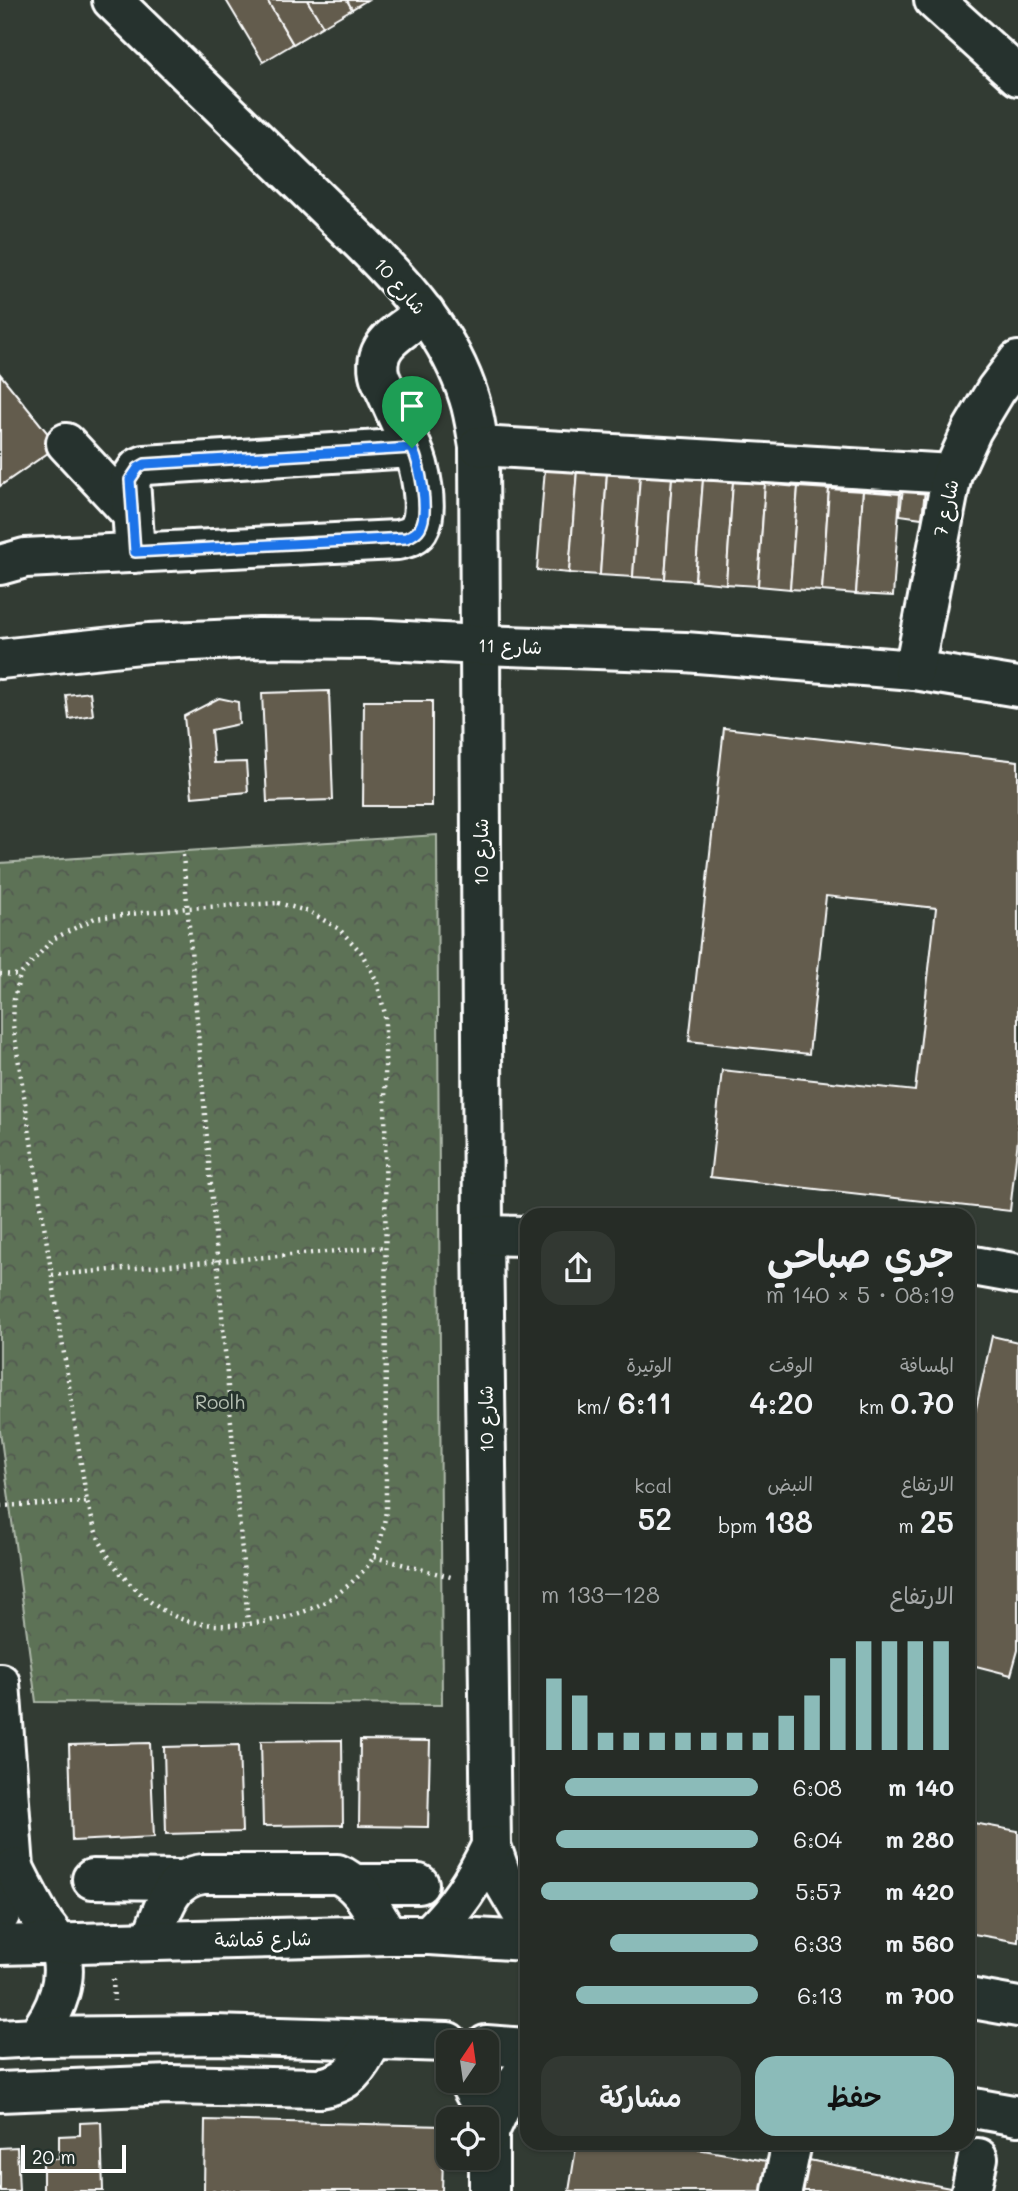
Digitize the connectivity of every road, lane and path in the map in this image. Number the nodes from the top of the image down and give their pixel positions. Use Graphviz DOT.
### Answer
graph roads {
  1 [pos="112,0"];
  2 [pos="934,0"];
  3 [pos="1018,76"];
  4 [pos="425,313"];
  5 [pos="1018,361"];
  6 [pos="66,443"];
  7 [pos="479,446"];
  8 [pos="412,448"];
  9 [pos="952,474"];
  10 [pos="132,514"];
  11 [pos="135,552"];
  12 [pos="0,565"];
  13 [pos="479,645"];
  14 [pos="0,659"];
  15 [pos="914,670"];
  16 [pos="1018,687"];
  17 [pos="183,855"];
  18 [pos="188,908"];
  19 [pos="0,974"];
  20 [pos="20,975"];
  21 [pos="483,1235"];
  22 [pos="520,1236"];
  23 [pos="385,1247"];
  24 [pos="218,1261"];
  25 [pos="975,1266"];
  26 [pos="1018,1274"];
  27 [pos="52,1275"];
  28 [pos="87,1502"];
  29 [pos="0,1506"];
  30 [pos="374,1557"];
  31 [pos="488,1587"];
  32 [pos="248,1623"];
  33 [pos="0,1683"];
  34 [pos="491,1846"];
  35 [pos="13,1868"];
  36 [pos="92,1880"];
  37 [pos="182,1880"];
  38 [pos="355,1884"];
  39 [pos="419,1884"];
  40 [pos="520,1910"];
  41 [pos="0,1915"];
  42 [pos="429,1935"];
  43 [pos="388,1936"];
  44 [pos="151,1941"];
  45 [pos="520,1941"];
  46 [pos="112,1942"];
  47 [pos="58,1944"];
  48 [pos="0,1945"];
  49 [pos="975,1999"];
  50 [pos="1018,2007"];
  51 [pos="12,2035"];
  52 [pos="115,2037"];
  53 [pos="373,2040"];
  54 [pos="436,2045"];
  55 [pos="499,2046"];
  56 [pos="520,2047"];
  57 [pos="520,2077"];
  58 [pos="0,2092"];
  59 [pos="499,2108"];
  60 [pos="975,2108"];
  61 [pos="1018,2116"];
  62 [pos="790,2150"];
  63 [pos="488,2170"];
  64 [pos="489,2191"];
  65 [pos="782,2191"];
  1 -- 4 [label="street, شارع 10"];
  2 -- 3 [label="street"];
  4 -- 7 [label="street, شارع 10"];
  4 -- 8 [label="street"];
  5 -- 9 [label="street, شارع 7"];
  6 -- 10 [label="street"];
  7 -- 9 [label="street"];
  7 -- 13 [label="street, شارع 10"];
  8 -- 10 [label="street"];
  8 -- 11 [label="street"];
  9 -- 15 [label="street, شارع 7"];
  10 -- 11 [label="street"];
  11 -- 12 [label="street"];
  13 -- 14 [label="street, شارع 11"];
  13 -- 15 [label="street, شارع 11"];
  13 -- 21 [label="street, شارع 10"];
  15 -- 16 [label="street, شارع 11"];
  17 -- 18 [label="path"];
  18 -- 20 [label="path"];
  18 -- 23 [label="path"];
  18 -- 24 [label="path"];
  19 -- 20 [label="path"];
  20 -- 27 [label="path"];
  21 -- 22 [label="street"];
  21 -- 31 [label="street, شارع 10"];
  23 -- 24 [label="path"];
  23 -- 30 [label="path"];
  24 -- 27 [label="path"];
  24 -- 32 [label="path"];
  25 -- 26 [label="street"];
  27 -- 28 [label="path"];
  28 -- 29 [label="path"];
  28 -- 32 [label="path"];
  30 -- 31 [label="path"];
  30 -- 32 [label="path"];
  31 -- 34 [label="street, شارع 10"];
  33 -- 35 [label="street"];
  34 -- 40 [label="street, شارع 10"];
  34 -- 42 [label="street, شارع 10"];
  35 -- 41 [label="street"];
  35 -- 47 [label="street"];
  36 -- 37 [label="street"];
  37 -- 38 [label="street"];
  37 -- 44 [label="street"];
  38 -- 39 [label="street"];
  38 -- 43 [label="street"];
  42 -- 43 [label="street, شارع قماشة"];
  42 -- 45 [label="street, شارع قماشة"];
  43 -- 44 [label="street, شارع قماشة"];
  44 -- 46 [label="street, شارع قماشة"];
  46 -- 47 [label="street, شارع قماشة"];
  46 -- 52 [label="path"];
  47 -- 48 [label="street, شارع قماشة"];
  47 -- 51 [label="street"];
  49 -- 50 [label="street"];
  51 -- 52 [label="street"];
  52 -- 53 [label="street"];
  53 -- 54 [label="street"];
  53 -- 58 [label="street"];
  55 -- 56 [label="street"];
  57 -- 59 [label="street"];
  60 -- 61 [label="street"];
  62 -- 65 [label="street"];
  63 -- 64 [label="street"];
}
